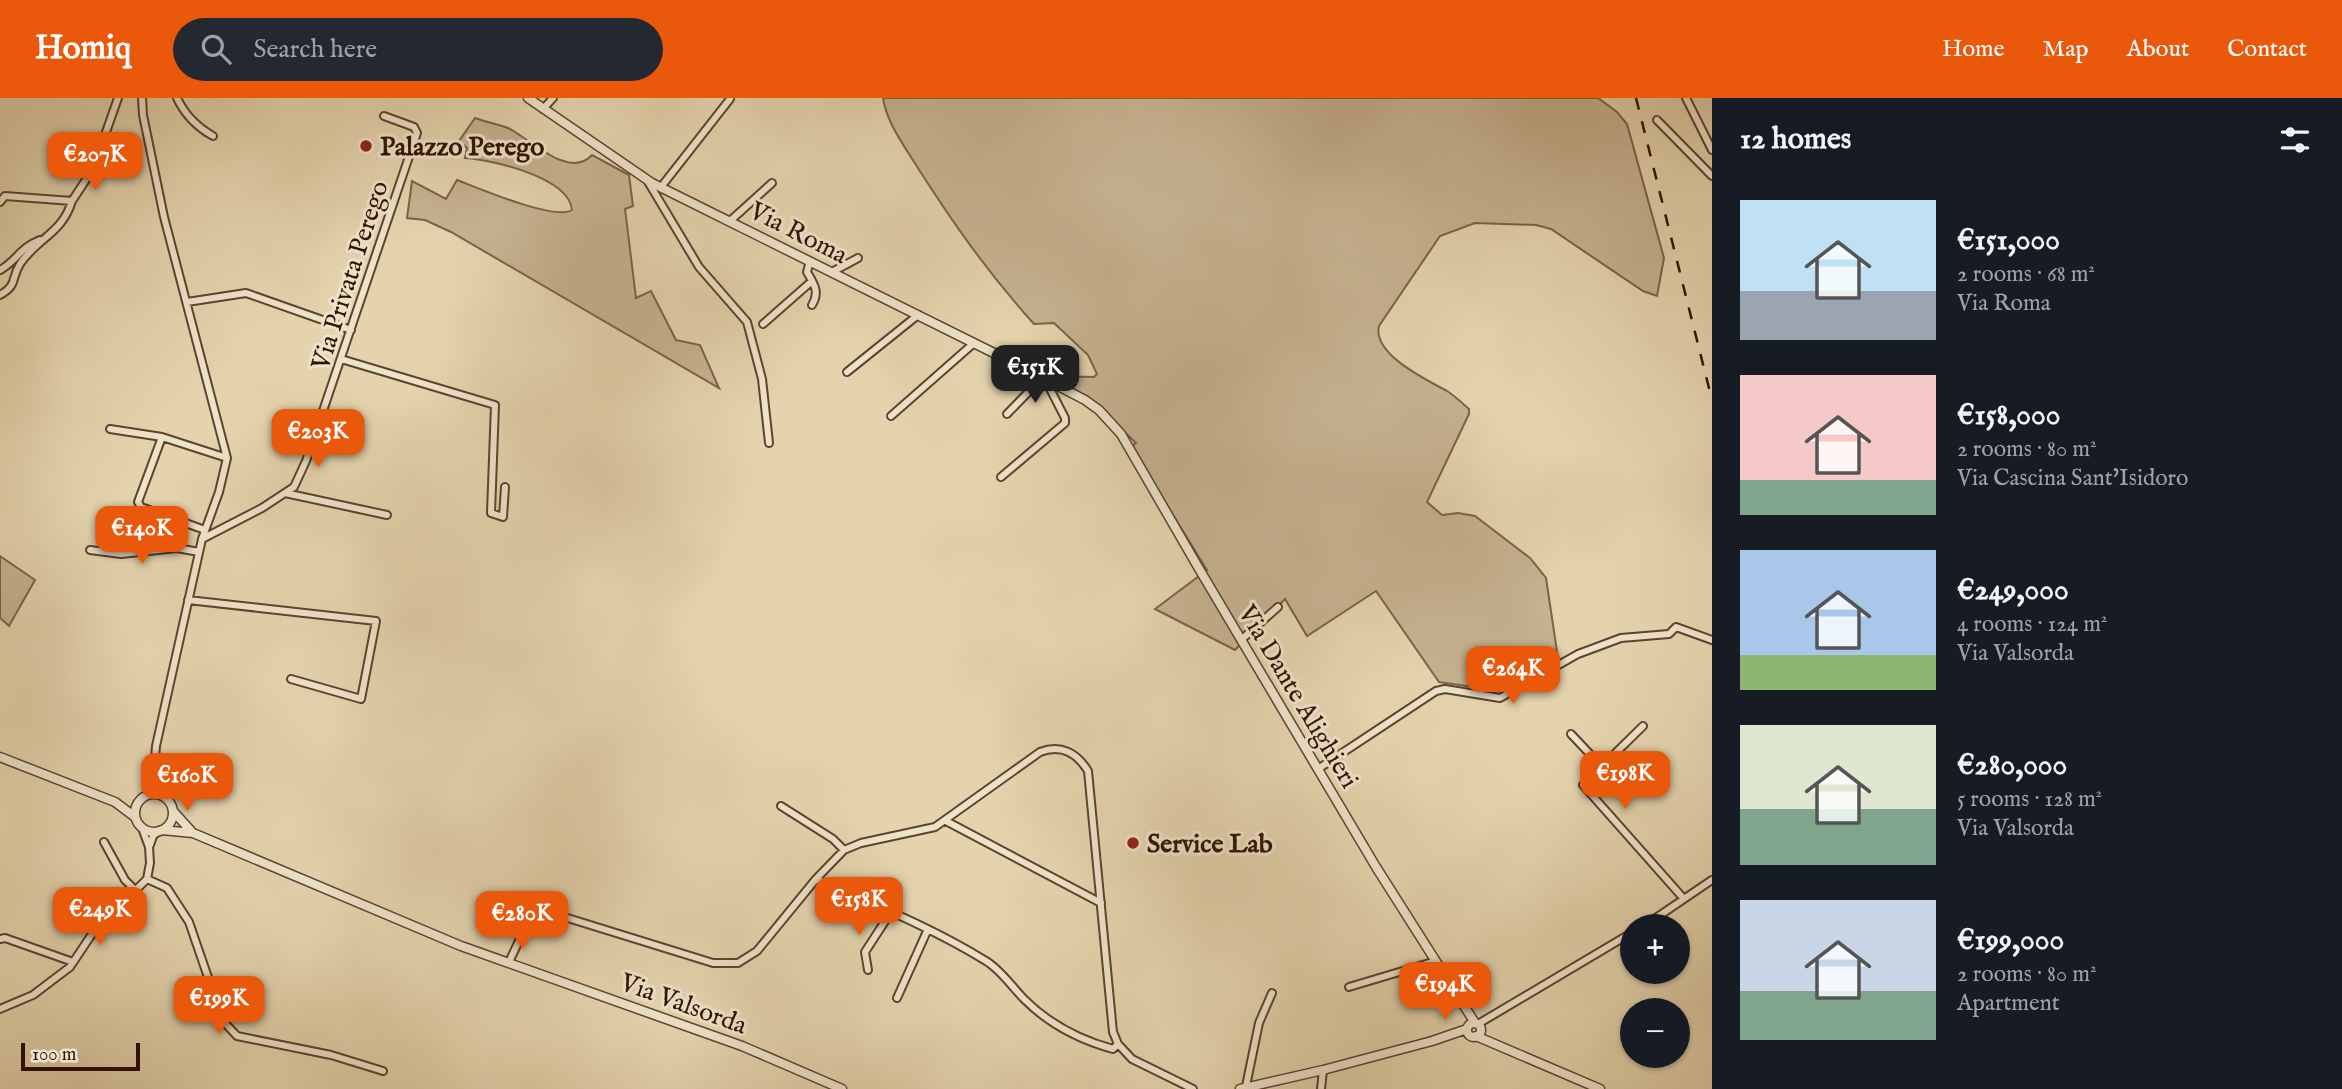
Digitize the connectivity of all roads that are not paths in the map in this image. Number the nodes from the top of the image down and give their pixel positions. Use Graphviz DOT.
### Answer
graph roads {
  1 [pos="118,98"];
  2 [pos="142,98"];
  3 [pos="177,98"];
  4 [pos="528,98"];
  5 [pos="553,98"];
  6 [pos="1686,98"];
  7 [pos="730,99"];
  8 [pos="543,109"];
  9 [pos="384,116"];
  10 [pos="1657,120"];
  11 [pos="214,136"];
  12 [pos="54,150"];
  13 [pos="1712,150"];
  14 [pos="97,157"];
  15 [pos="1712,176"];
  16 [pos="646,178"];
  17 [pos="772,183"];
  18 [pos="661,187"];
  19 [pos="72,201"];
  20 [pos="0,202"];
  21 [pos="730,221"];
  22 [pos="46,238"];
  23 [pos="858,258"];
  24 [pos="810,261"];
  25 [pos="0,270"];
  26 [pos="832,272"];
  27 [pos="812,282"];
  28 [pos="0,295"];
  29 [pos="187,302"];
  30 [pos="812,305"];
  31 [pos="918,315"];
  32 [pos="763,324"];
  33 [pos="351,330"];
  34 [pos="974,343"];
  35 [pos="341,359"];
  36 [pos="847,372"];
  37 [pos="1044,379"];
  38 [pos="1099,410"];
  39 [pos="1007,414"];
  40 [pos="891,416"];
  41 [pos="110,429"];
  42 [pos="162,437"];
  43 [pos="769,443"];
  44 [pos="227,458"];
  45 [pos="1001,477"];
  46 [pos="505,487"];
  47 [pos="285,493"];
  48 [pos="387,515"];
  49 [pos="205,530"];
  50 [pos="202,539"];
  51 [pos="90,550"];
  52 [pos="199,552"];
  53 [pos="188,600"];
  54 [pos="1278,607"];
  55 [pos="1712,639"];
  56 [pos="1241,640"];
  57 [pos="291,679"];
  58 [pos="1643,726"];
  59 [pos="1571,734"];
  60 [pos="0,757"];
  61 [pos="1602,767"];
  62 [pos="1318,769"];
  63 [pos="154,775"];
  64 [pos="162,796"];
  65 [pos="143,797"];
  66 [pos="115,802"];
  67 [pos="781,806"];
  68 [pos="173,810"];
  69 [pos="135,817"];
  70 [pos="946,821"];
  71 [pos="142,828"];
  72 [pos="161,830"];
  73 [pos="193,833"];
  74 [pos="104,842"];
  75 [pos="149,847"];
  76 [pos="117,849"];
  77 [pos="844,850"];
  78 [pos="110,856"];
  79 [pos="147,879"];
  80 [pos="816,879"];
  81 [pos="1711,883"];
  82 [pos="135,890"];
  83 [pos="1684,899"];
  84 [pos="1101,903"];
  85 [pos="891,912"];
  86 [pos="1662,914"];
  87 [pos="928,929"];
  88 [pos="0,939"];
  89 [pos="1620,940"];
  90 [pos="1436,961"];
  91 [pos="73,962"];
  92 [pos="509,962"];
  93 [pos="869,970"];
  94 [pos="1349,987"];
  95 [pos="1272,993"];
  96 [pos="897,998"];
  97 [pos="0,1009"];
  98 [pos="1474,1029"];
  99 [pos="1118,1044"];
  100 [pos="1323,1070"];
  101 [pos="383,1072"];
  102 [pos="1243,1088"];
  103 [pos="1593,1088"];
  104 [pos="842,1089"];
  105 [pos="1193,1089"];
  106 [pos="1321,1089"];
  1 -- 14 [label="street"];
  2 -- 29 [label="street"];
  3 -- 11 [label="street"];
  4 -- 8 [label="street, Via Roma"];
  5 -- 8 [label="street"];
  6 -- 13 [label="street"];
  7 -- 18 [label="street"];
  8 -- 16 [label="street, Via Roma"];
  9 -- 33 [label="street, Via Privata Perego"];
  10 -- 15 [label="street"];
  12 -- 14 [label="street"];
  14 -- 19 [label="street"];
  16 -- 18 [label="street, Via Roma"];
  16 -- 43 [label="street"];
  17 -- 21 [label="street"];
  18 -- 21 [label="street, Via Roma"];
  19 -- 20 [label="street"];
  19 -- 22 [label="street"];
  21 -- 24 [label="street, Via Roma"];
  22 -- 25 [label="street"];
  22 -- 28 [label="street"];
  23 -- 26 [label="street"];
  24 -- 26 [label="street, Via Roma"];
  24 -- 27 [label="street"];
  26 -- 31 [label="street, Via Roma"];
  27 -- 30 [label="street"];
  27 -- 32 [label="street"];
  29 -- 33 [label="street"];
  29 -- 44 [label="street"];
  31 -- 34 [label="street, Via Roma"];
  31 -- 36 [label="street"];
  33 -- 35 [label="street, Via Privata Perego"];
  34 -- 37 [label="street, Via Roma"];
  34 -- 40 [label="street"];
  35 -- 46 [label="street"];
  35 -- 47 [label="street, Via Privata Perego"];
  37 -- 38 [label="street, Via Roma"];
  37 -- 39 [label="street"];
  37 -- 45 [label="street"];
  38 -- 56 [label="street, Via Dante Alighieri"];
  41 -- 42 [label="street"];
  42 -- 44 [label="street"];
  42 -- 49 [label="street"];
  44 -- 49 [label="street"];
  47 -- 48 [label="street"];
  47 -- 50 [label="street, Via Privata Perego"];
  49 -- 50 [label="street"];
  50 -- 52 [label="street"];
  51 -- 52 [label="street"];
  52 -- 53 [label="street"];
  53 -- 57 [label="street"];
  53 -- 63 [label="street"];
  54 -- 56 [label="street"];
  55 -- 62 [label="street"];
  56 -- 62 [label="street, Via Dante Alighieri"];
  58 -- 61 [label="street"];
  59 -- 61 [label="street"];
  60 -- 66 [label="street"];
  61 -- 83 [label="street"];
  62 -- 90 [label="street, Via Dante Alighieri"];
  63 -- 64 [label="street"];
  63 -- 65 [label="street"];
  64 -- 65 [label="street"];
  64 -- 68 [label="street"];
  65 -- 66 [label="street"];
  65 -- 69 [label="street"];
  66 -- 69 [label="street"];
  67 -- 77 [label="street"];
  68 -- 72 [label="street"];
  68 -- 73 [label="street, Via Valsorda"];
  69 -- 71 [label="street"];
  70 -- 77 [label="street"];
  70 -- 84 [label="street"];
  70 -- 84 [label="street"];
  71 -- 72 [label="street"];
  71 -- 75 [label="street"];
  72 -- 73 [label="street, Via Valsorda"];
  72 -- 75 [label="street"];
  73 -- 92 [label="street, Via Valsorda"];
  74 -- 78 [label="street"];
  75 -- 79 [label="street"];
  76 -- 78 [label="street"];
  77 -- 80 [label="street"];
  78 -- 82 [label="street"];
  79 -- 82 [label="street"];
  79 -- 101 [label="street"];
  80 -- 85 [label="street"];
  80 -- 92 [label="street, Via Valsorda"];
  81 -- 83 [label="street"];
  82 -- 91 [label="street"];
  83 -- 86 [label="street"];
  84 -- 99 [label="street"];
  85 -- 87 [label="street"];
  85 -- 93 [label="street"];
  87 -- 96 [label="street"];
  87 -- 99 [label="street"];
  88 -- 91 [label="street"];
  89 -- 98 [label="street"];
  90 -- 94 [label="street"];
  90 -- 98 [label="street, Via Dante Alighieri"];
  91 -- 97 [label="street"];
  92 -- 104 [label="street, Via Valsorda"];
  95 -- 102 [label="street"];
  98 -- 100 [label="street"];
  98 -- 103 [label="street"];
  99 -- 105 [label="street"];
  100 -- 102 [label="street"];
  100 -- 106 [label="street"];
}
